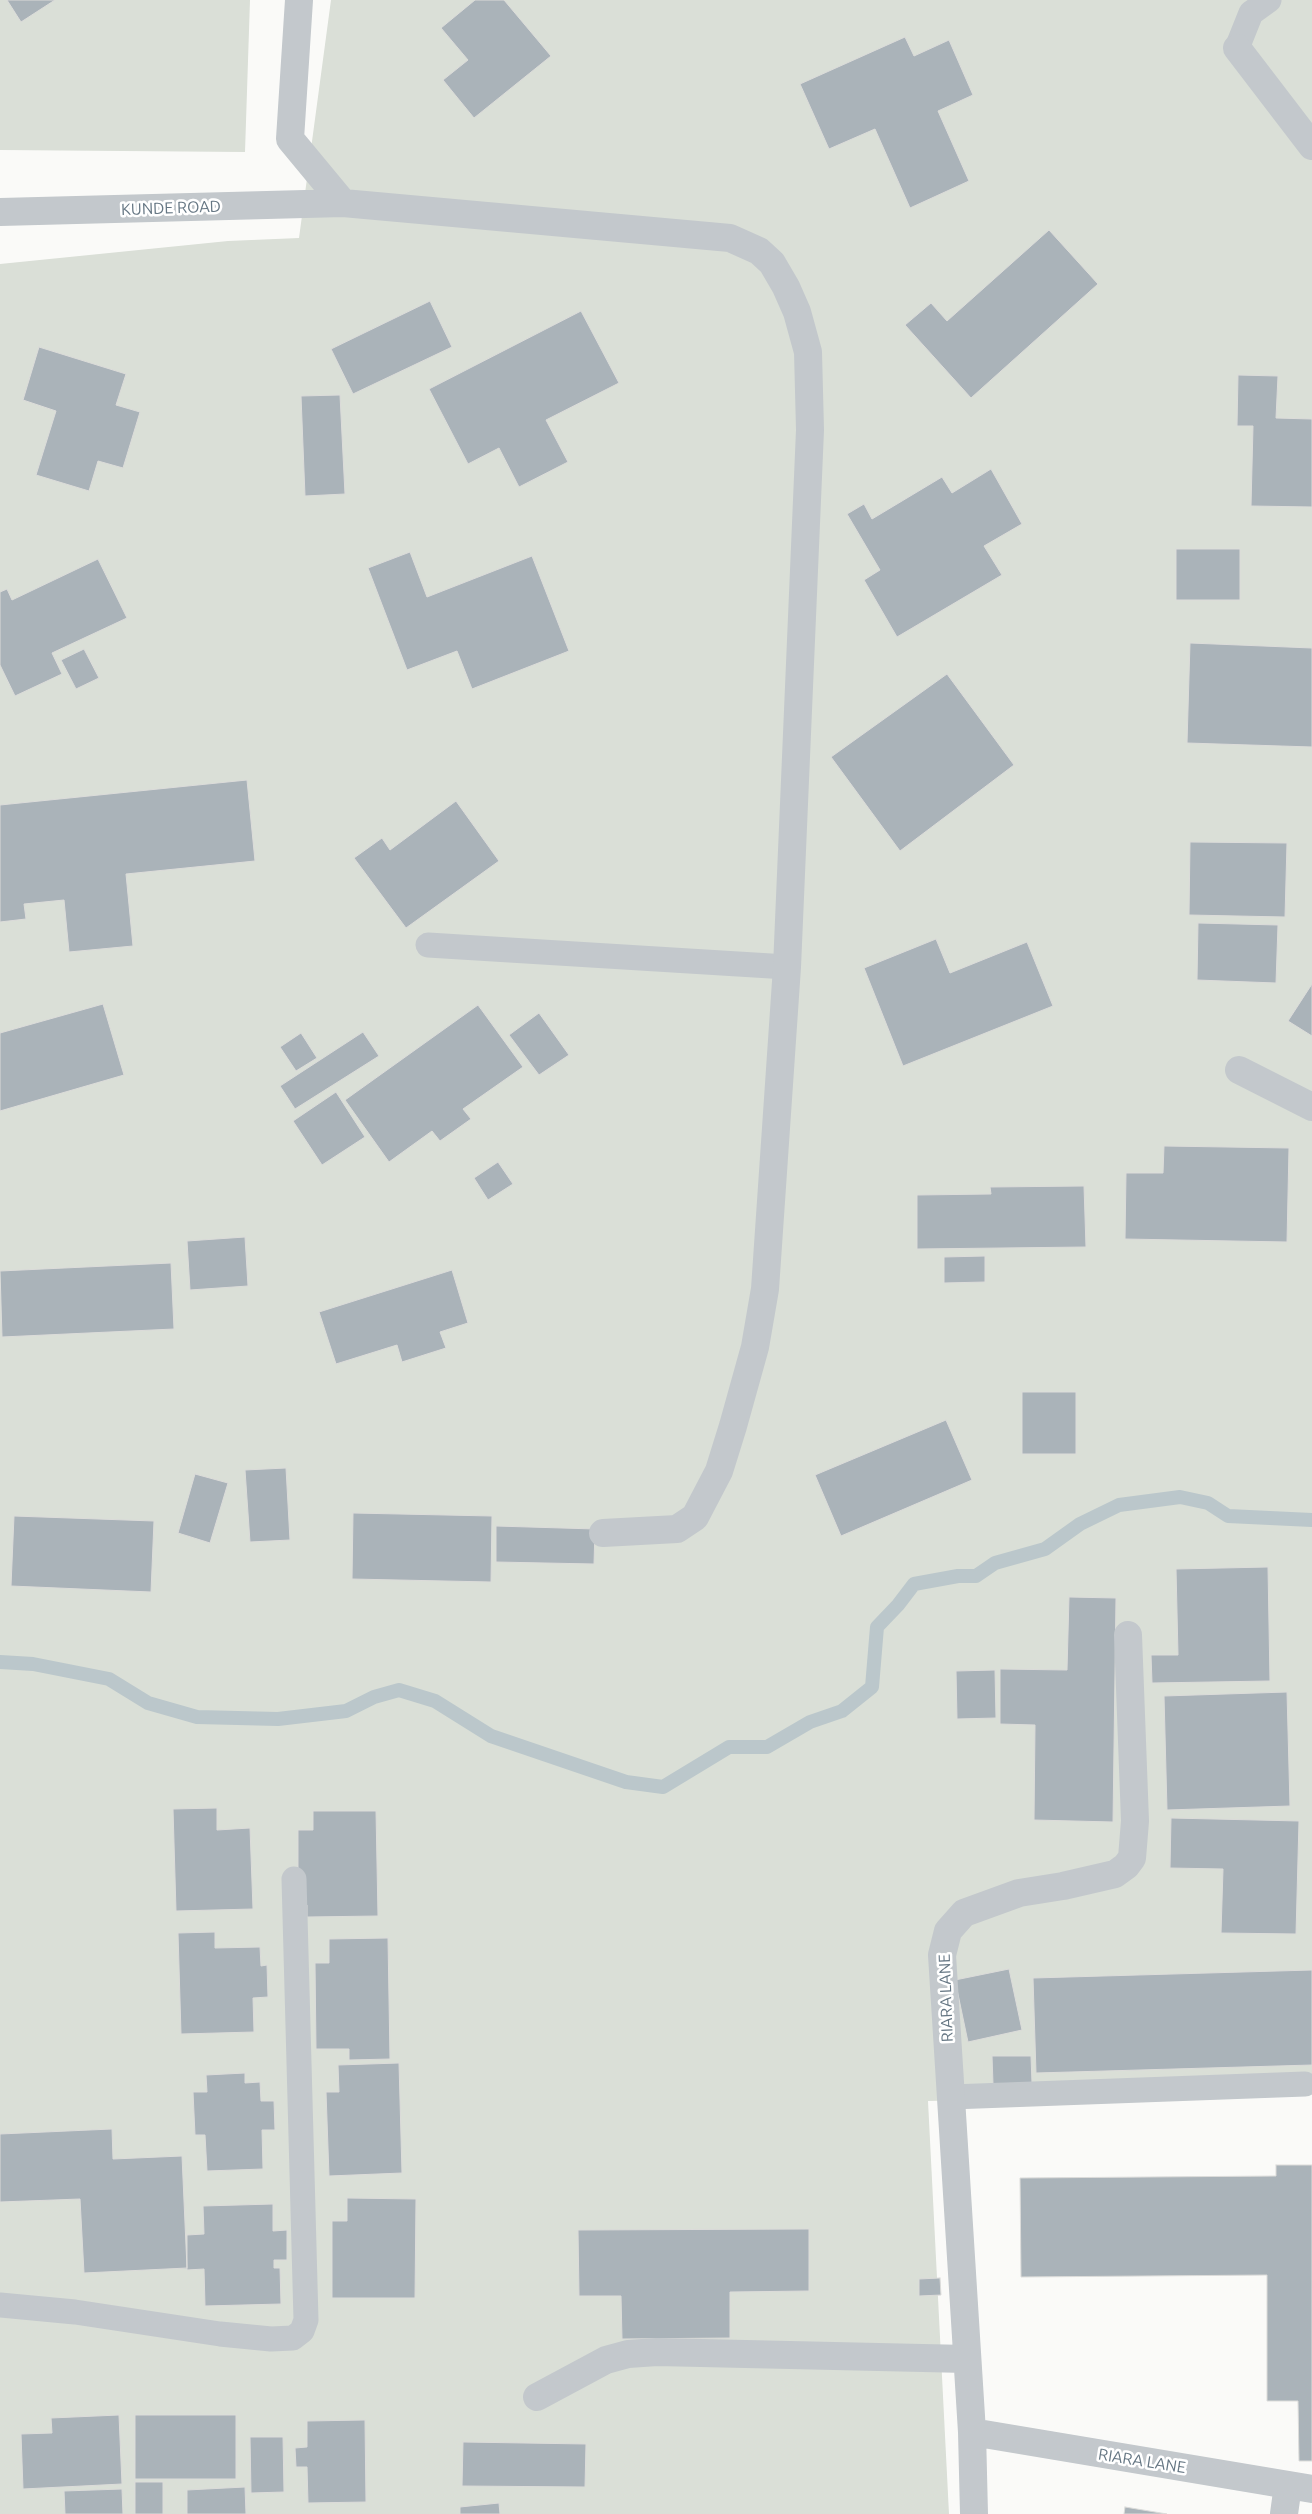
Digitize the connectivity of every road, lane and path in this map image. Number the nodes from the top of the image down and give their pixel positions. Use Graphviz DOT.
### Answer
graph roads {
  1 [pos="299,0"];
  2 [pos="1269,0"];
  3 [pos="1237,48"];
  4 [pos="1312,146"];
  5 [pos="343,203"];
  6 [pos="0,212"];
  7 [pos="428,945"];
  8 [pos="787,966"];
  9 [pos="1239,1070"];
  10 [pos="1312,1107"];
  11 [pos="603,1533"];
  12 [pos="1128,1635"];
  13 [pos="294,1879"];
  14 [pos="1305,2084"];
  15 [pos="951,2097"];
  16 [pos="0,2305"];
  17 [pos="967,2359"];
  18 [pos="537,2397"];
  19 [pos="972,2432"];
  20 [pos="1300,2487"];
  21 [pos="974,2514"];
  22 [pos="1284,2514"];
  1 -- 5 [label="street"];
  2 -- 3 [label="lane"];
  3 -- 4 [label="street"];
  5 -- 6 [label="street, KUNDE ROAD"];
  5 -- 8 [label="street, KUNDE ROAD"];
  7 -- 8 [label="lane"];
  8 -- 11 [label="street, KUNDE ROAD"];
  9 -- 10 [label="street"];
  12 -- 15 [label="street, RIARA LANE"];
  13 -- 16 [label="lane"];
  14 -- 15 [label="lane"];
  15 -- 17 [label="street, RIARA LANE"];
  17 -- 18 [label="street"];
  17 -- 19 [label="street, RIARA LANE"];
  19 -- 20 [label="street, RIARA LANE"];
  19 -- 21 [label="street, RIARA LANE"];
  20 -- 22 [label="street"];
}
